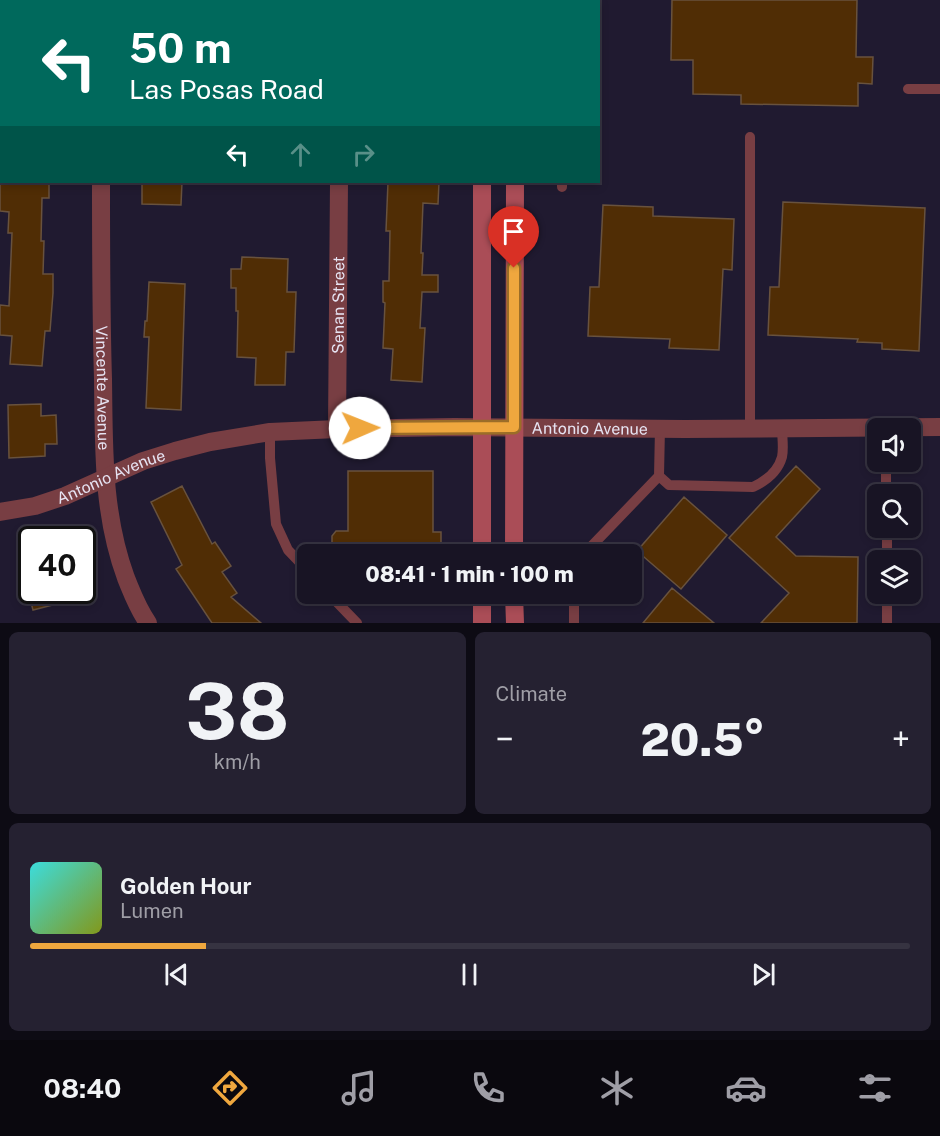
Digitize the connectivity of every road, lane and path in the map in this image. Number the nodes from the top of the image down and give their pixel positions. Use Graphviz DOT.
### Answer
graph roads {
  1 [pos="908,89"];
  2 [pos="940,89"];
  3 [pos="750,138"];
  4 [pos="101,183"];
  5 [pos="339,183"];
  6 [pos="482,183"];
  7 [pos="514,183"];
  8 [pos="482,427"];
  9 [pos="514,427"];
  10 [pos="921,427"];
  11 [pos="940,427"];
  12 [pos="660,428"];
  13 [pos="750,428"];
  14 [pos="782,428"];
  15 [pos="867,428"];
  16 [pos="337,429"];
  17 [pos="270,432"];
  18 [pos="660,476"];
  19 [pos="105,478"];
  20 [pos="0,512"];
  21 [pos="482,544"];
  22 [pos="514,544"];
  23 [pos="594,544"];
  24 [pos="297,559"];
  25 [pos="339,604"];
  26 [pos="482,604"];
  27 [pos="514,604"];
  28 [pos="574,604"];
  29 [pos="887,604"];
  30 [pos="148,623"];
  31 [pos="357,623"];
  32 [pos="482,623"];
  33 [pos="515,623"];
  34 [pos="574,623"];
  35 [pos="887,623"];
  1 -- 2 [label="lane"];
  3 -- 13 [label="lane"];
  4 -- 19 [label="street, Vincente Avenue"];
  5 -- 16 [label="street, Senan Street"];
  6 -- 8 [label="main road"];
  7 -- 9 [label="main road"];
  8 -- 9 [label="street, Antonio Avenue"];
  8 -- 16 [label="street, Antonio Avenue"];
  8 -- 21 [label="main road"];
  9 -- 12 [label="street, Antonio Avenue"];
  9 -- 22 [label="main road"];
  10 -- 11 [label="street, Antonio Avenue"];
  12 -- 13 [label="street, Antonio Avenue"];
  12 -- 18 [label="lane"];
  13 -- 14 [label="street, Antonio Avenue"];
  14 -- 15 [label="street, Antonio Avenue"];
  14 -- 18 [label="lane"];
  16 -- 17 [label="street, Antonio Avenue"];
  17 -- 19 [label="street, Antonio Avenue"];
  17 -- 24 [label="lane"];
  18 -- 23 [label="lane"];
  19 -- 20 [label="street, Antonio Avenue"];
  19 -- 30 [label="street, Vincente Avenue"];
  25 -- 31 [label="lane"];
  26 -- 32 [label="main road"];
  27 -- 33 [label="main road"];
  28 -- 34 [label="lane"];
  29 -- 35 [label="lane"];
}
